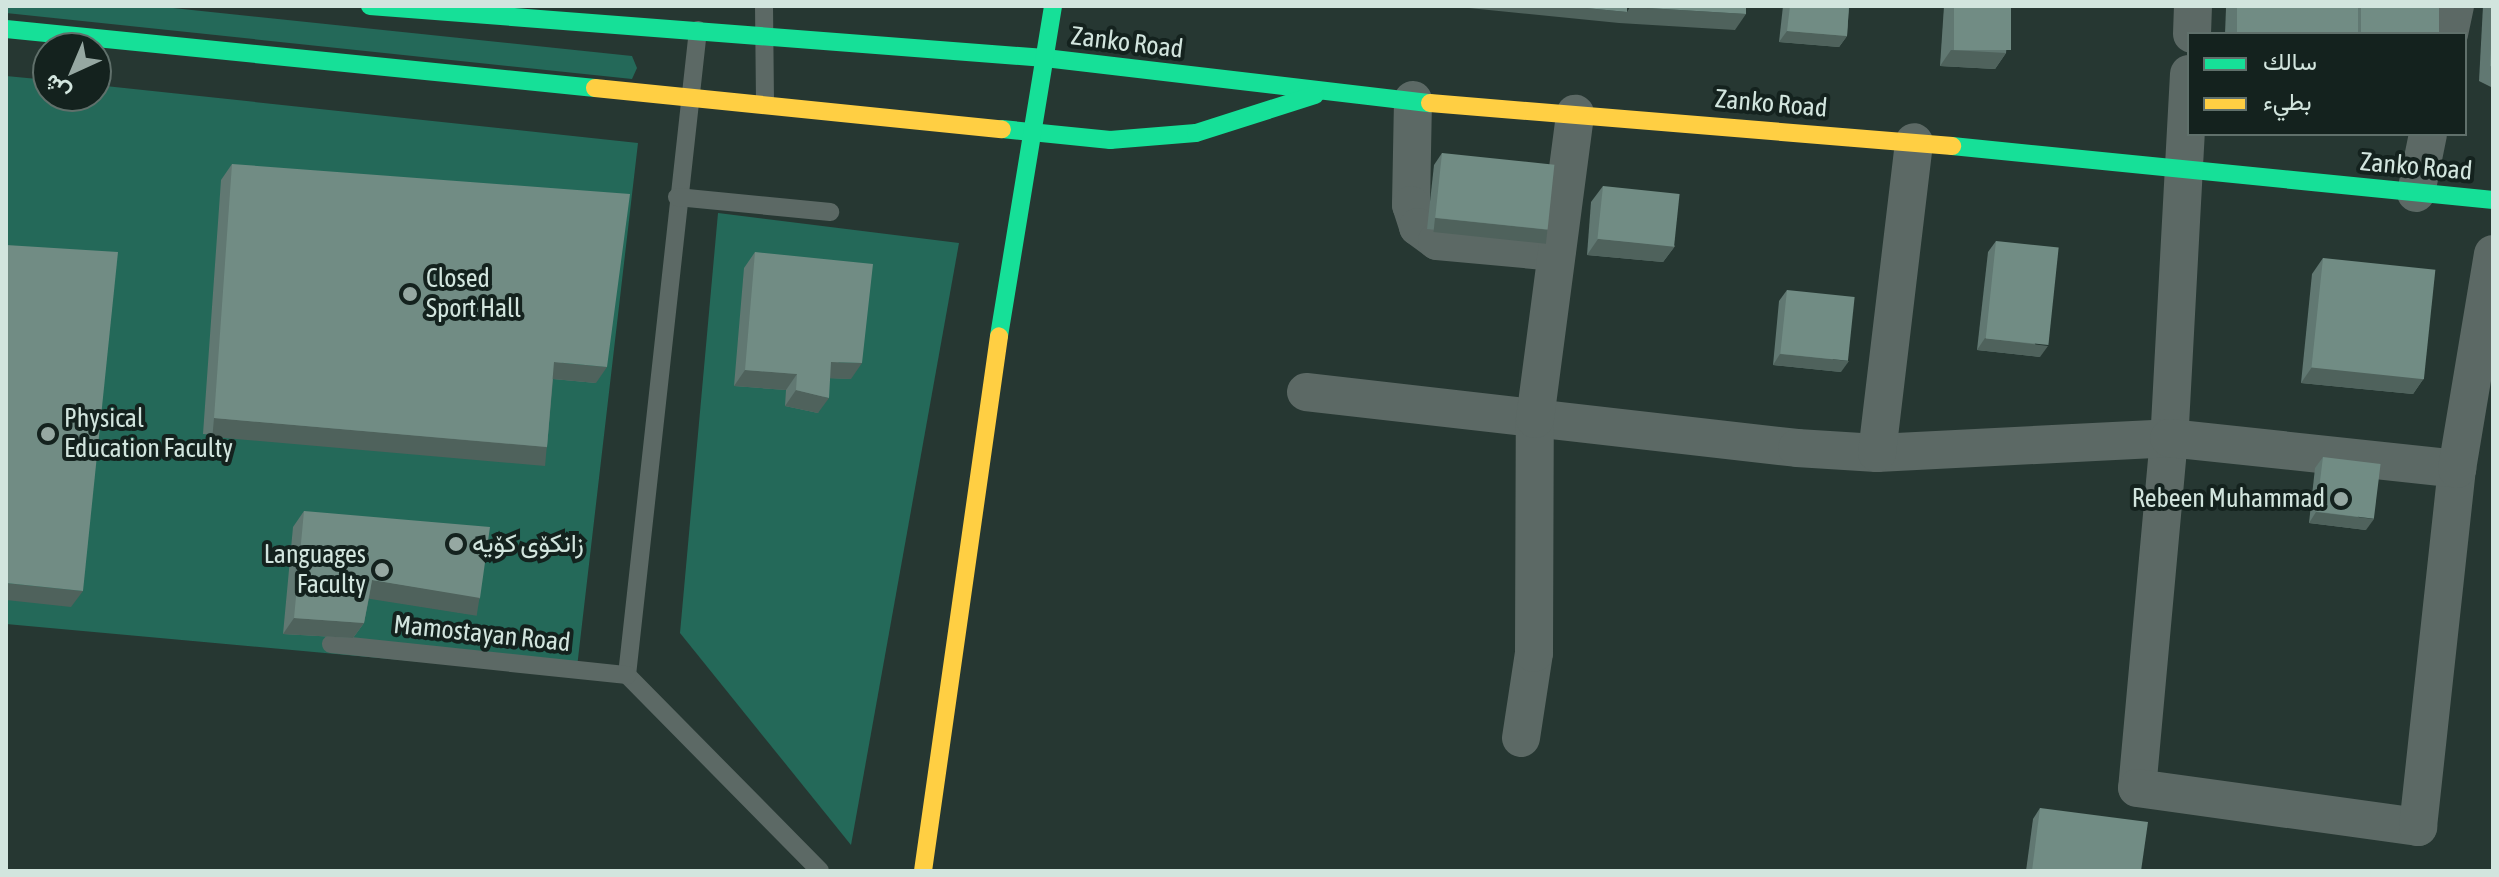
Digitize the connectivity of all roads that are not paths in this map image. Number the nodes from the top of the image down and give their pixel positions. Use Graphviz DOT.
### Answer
graph roads {
  1 [pos="374,6"];
  2 [pos="764,6"];
  3 [pos="1053,6"];
  4 [pos="2193,6"];
  5 [pos="2455,6"];
  6 [pos="6,29"];
  7 [pos="698,30"];
  8 [pos="2192,32"];
  9 [pos="2449,32"];
  10 [pos="765,36"];
  11 [pos="878,45"];
  12 [pos="1045,58"];
  13 [pos="875,72"];
  14 [pos="691,94"];
  15 [pos="1318,94"];
  16 [pos="1413,100"];
  17 [pos="765,102"];
  18 [pos="2187,106"];
  19 [pos="1575,114"];
  20 [pos="1029,128"];
  21 [pos="2428,136"];
  22 [pos="1914,142"];
  23 [pos="2183,171"];
  24 [pos="2416,193"];
  25 [pos="677,197"];
  26 [pos="2493,200"];
  27 [pos="830,212"];
  28 [pos="1556,252"];
  29 [pos="2493,254"];
  30 [pos="1306,392"];
  31 [pos="1535,419"];
  32 [pos="2169,438"];
  33 [pos="1877,453"];
  34 [pos="2457,469"];
  35 [pos="331,644"];
  36 [pos="627,675"];
  37 [pos="1521,738"];
  38 [pos="820,871"];
  39 [pos="923,871"];
  1 -- 7 [label="street, Zanko Road"];
  2 -- 10 [label="lane"];
  3 -- 12 [label="street"];
  4 -- 8 [label="street"];
  5 -- 9 [label="street"];
  6 -- 14 [label="street"];
  7 -- 10 [label="street, Zanko Road"];
  7 -- 14 [label="lane"];
  10 -- 11 [label="street, Zanko Road"];
  10 -- 17 [label="lane"];
  11 -- 12 [label="street, Zanko Road"];
  11 -- 13 [label="street"];
  12 -- 15 [label="street, Zanko Road"];
  12 -- 20 [label="street"];
  14 -- 17 [label="street"];
  14 -- 25 [label="lane"];
  15 -- 16 [label="street, Zanko Road"];
  15 -- 20 [label="street"];
  16 -- 19 [label="street, Zanko Road"];
  16 -- 28 [label="street"];
  17 -- 20 [label="street"];
  18 -- 23 [label="street"];
  19 -- 22 [label="street, Zanko Road"];
  19 -- 28 [label="street"];
  20 -- 39 [label="street"];
  21 -- 24 [label="street"];
  22 -- 23 [label="street, Zanko Road"];
  22 -- 33 [label="street"];
  23 -- 24 [label="street, Zanko Road"];
  23 -- 32 [label="street"];
  24 -- 26 [label="street, Zanko Road"];
  25 -- 27 [label="lane"];
  25 -- 36 [label="lane"];
  28 -- 31 [label="street"];
  29 -- 34 [label="street"];
  30 -- 31 [label="street"];
  31 -- 33 [label="street"];
  31 -- 37 [label="street"];
  32 -- 33 [label="street"];
  32 -- 34 [label="street"];
  32 -- 34 [label="street"];
  35 -- 36 [label="lane, Mamostayan Road"];
  36 -- 38 [label="lane"];
}
